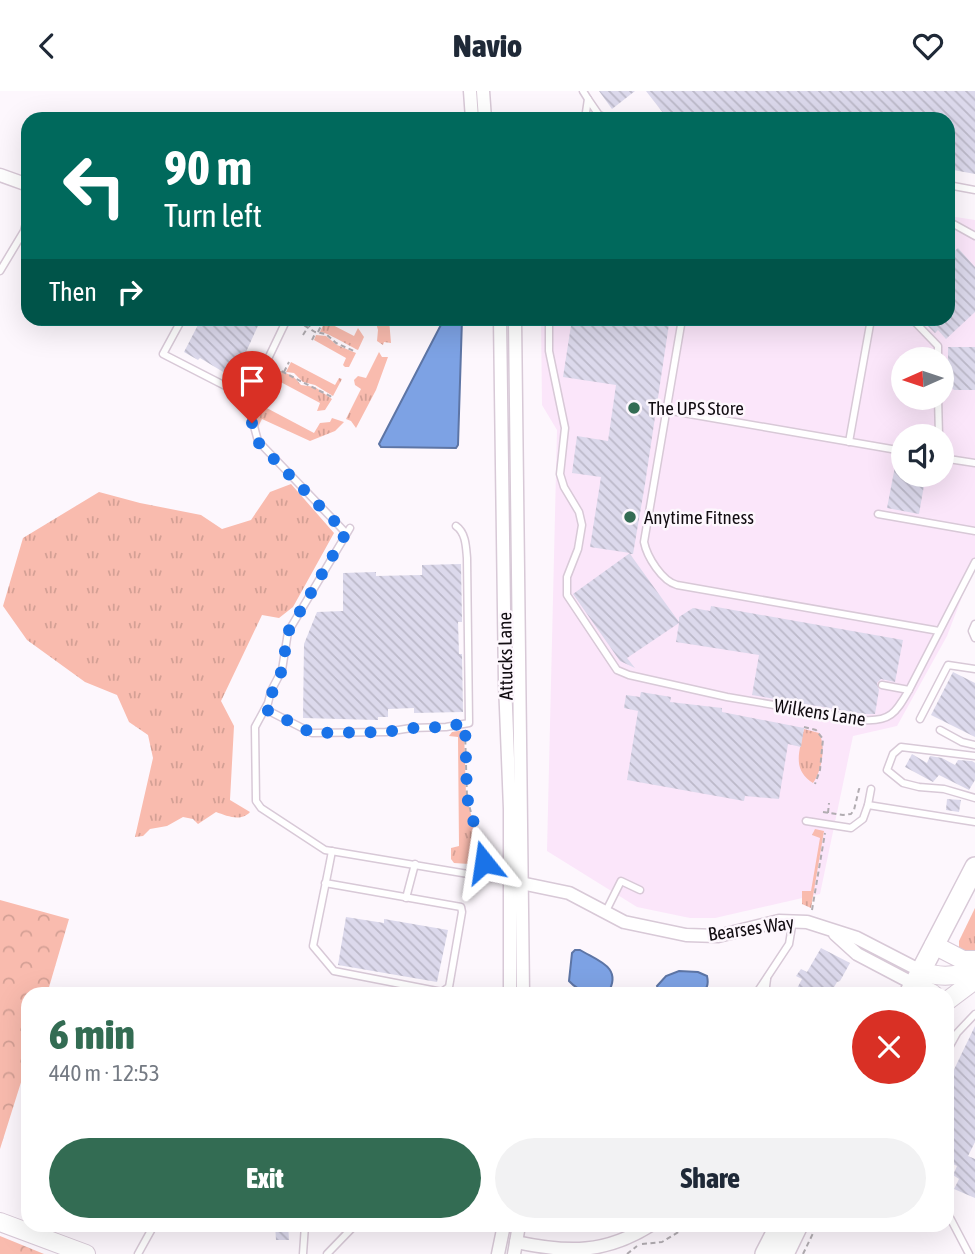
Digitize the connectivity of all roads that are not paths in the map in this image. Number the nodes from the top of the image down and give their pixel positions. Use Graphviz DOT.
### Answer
graph roads {
  1 [pos="470,91"];
  2 [pos="483,91"];
  3 [pos="583,91"];
  4 [pos="588,99"];
  5 [pos="471,112"];
  6 [pos="484,112"];
  7 [pos="585,112"];
  8 [pos="597,112"];
  9 [pos="0,175"];
  10 [pos="21,182"];
  11 [pos="955,186"];
  12 [pos="975,190"];
  13 [pos="955,225"];
  14 [pos="21,235"];
  15 [pos="975,236"];
  16 [pos="0,251"];
  17 [pos="8,257"];
  18 [pos="0,271"];
  19 [pos="178,326"];
  20 [pos="284,326"];
  21 [pos="500,326"];
  22 [pos="515,326"];
  23 [pos="549,326"];
  24 [pos="681,326"];
  25 [pos="870,326"];
  26 [pos="918,326"];
  27 [pos="937,347"];
  28 [pos="245,393"];
  29 [pos="666,410"];
  30 [pos="849,442"];
  31 [pos="891,449"];
  32 [pos="954,459"];
  33 [pos="975,463"];
  34 [pos="878,514"];
  35 [pos="456,526"];
  36 [pos="975,531"];
  37 [pos="975,562"];
  38 [pos="975,624"];
  39 [pos="939,631"];
  40 [pos="975,638"];
  41 [pos="975,669"];
  42 [pos="882,685"];
  43 [pos="909,689"];
  44 [pos="265,709"];
  45 [pos="920,719"];
  46 [pos="940,730"];
  47 [pos="975,744"];
  48 [pos="975,756"];
  49 [pos="870,790"];
  50 [pos="975,797"];
  51 [pos="868,805"];
  52 [pos="806,821"];
  53 [pos="975,822"];
  54 [pos="332,852"];
  55 [pos="415,865"];
  56 [pos="975,867"];
  57 [pos="510,881"];
  58 [pos="325,883"];
  59 [pos="523,883"];
  60 [pos="640,890"];
  61 [pos="406,898"];
  62 [pos="605,913"];
  63 [pos="793,920"];
  64 [pos="934,945"];
  65 [pos="975,960"];
  66 [pos="975,969"];
  67 [pos="767,977"];
  68 [pos="975,980"];
  69 [pos="915,983"];
  70 [pos="416,987"];
  71 [pos="449,987"];
  72 [pos="510,987"];
  73 [pos="523,987"];
  74 [pos="761,987"];
  75 [pos="766,987"];
  76 [pos="954,992"];
  77 [pos="975,1014"];
  78 [pos="954,1038"];
  79 [pos="0,1222"];
  80 [pos="954,1225"];
  81 [pos="21,1230"];
  82 [pos="27,1232"];
  83 [pos="149,1232"];
  84 [pos="305,1232"];
  85 [pos="348,1232"];
  86 [pos="503,1232"];
  87 [pos="638,1232"];
  88 [pos="776,1232"];
  89 [pos="794,1232"];
  90 [pos="515,1248"];
  91 [pos="86,1254"];
  92 [pos="138,1254"];
  93 [pos="303,1254"];
  94 [pos="327,1254"];
  95 [pos="498,1254"];
  96 [pos="765,1254"];
  97 [pos="783,1254"];
  98 [pos="970,1254"];
  1 -- 5 [label="street"];
  2 -- 6 [label="street"];
  3 -- 4 [label="lane"];
  4 -- 7 [label="lane"];
  4 -- 8 [label="lane"];
  9 -- 10 [label="street"];
  11 -- 12 [label="lane"];
  13 -- 15 [label="lane"];
  14 -- 17 [label="lane"];
  16 -- 17 [label="lane"];
  17 -- 18 [label="lane"];
  19 -- 28 [label="lane"];
  20 -- 28 [label="lane"];
  21 -- 57 [label="street, Attucks Lane"];
  22 -- 59 [label="street, Attucks Lane"];
  23 -- 43 [label="lane, Wilkens Lane"];
  24 -- 29 [label="lane"];
  25 -- 30 [label="lane"];
  26 -- 27 [label="lane"];
  28 -- 44 [label="lane"];
  29 -- 30 [label="lane"];
  29 -- 39 [label="lane"];
  30 -- 31 [label="lane"];
  32 -- 33 [label="lane"];
  34 -- 36 [label="lane"];
  35 -- 44 [label="lane"];
  37 -- 39 [label="lane, Wilkens Lane"];
  38 -- 40 [label="lane"];
  39 -- 43 [label="lane, Wilkens Lane"];
  41 -- 45 [label="lane"];
  42 -- 43 [label="lane"];
  44 -- 54 [label="lane"];
  46 -- 47 [label="lane"];
  48 -- 50 [label="lane"];
  49 -- 51 [label="lane"];
  51 -- 52 [label="lane"];
  51 -- 53 [label="lane"];
  54 -- 55 [label="lane"];
  54 -- 58 [label="lane"];
  55 -- 57 [label="lane"];
  55 -- 61 [label="lane"];
  56 -- 64 [label="main road"];
  57 -- 59 [label="street, Bearses Way"];
  57 -- 72 [label="street, Attucks Lane"];
  58 -- 61 [label="lane"];
  58 -- 70 [label="lane"];
  59 -- 62 [label="street, Bearses Way"];
  59 -- 73 [label="street, Attucks Lane"];
  60 -- 62 [label="lane"];
  61 -- 71 [label="lane"];
  62 -- 63 [label="street, Bearses Way"];
  63 -- 67 [label="lane"];
  63 -- 69 [label="street, Bearses Way"];
  64 -- 65 [label="main road"];
  64 -- 69 [label="main road"];
  66 -- 69 [label="main road, Bearses Way"];
  67 -- 74 [label="lane"];
  67 -- 75 [label="lane"];
  68 -- 76 [label="main road, Bearses Way"];
  77 -- 78 [label="lane"];
  79 -- 81 [label="main road"];
  80 -- 98 [label="lane"];
  82 -- 91 [label="main road"];
  83 -- 92 [label="lane"];
  84 -- 93 [label="lane"];
  85 -- 94 [label="lane"];
  86 -- 95 [label="street"];
  87 -- 90 [label="street"];
  88 -- 96 [label="main road"];
  89 -- 97 [label="main road"];
}
